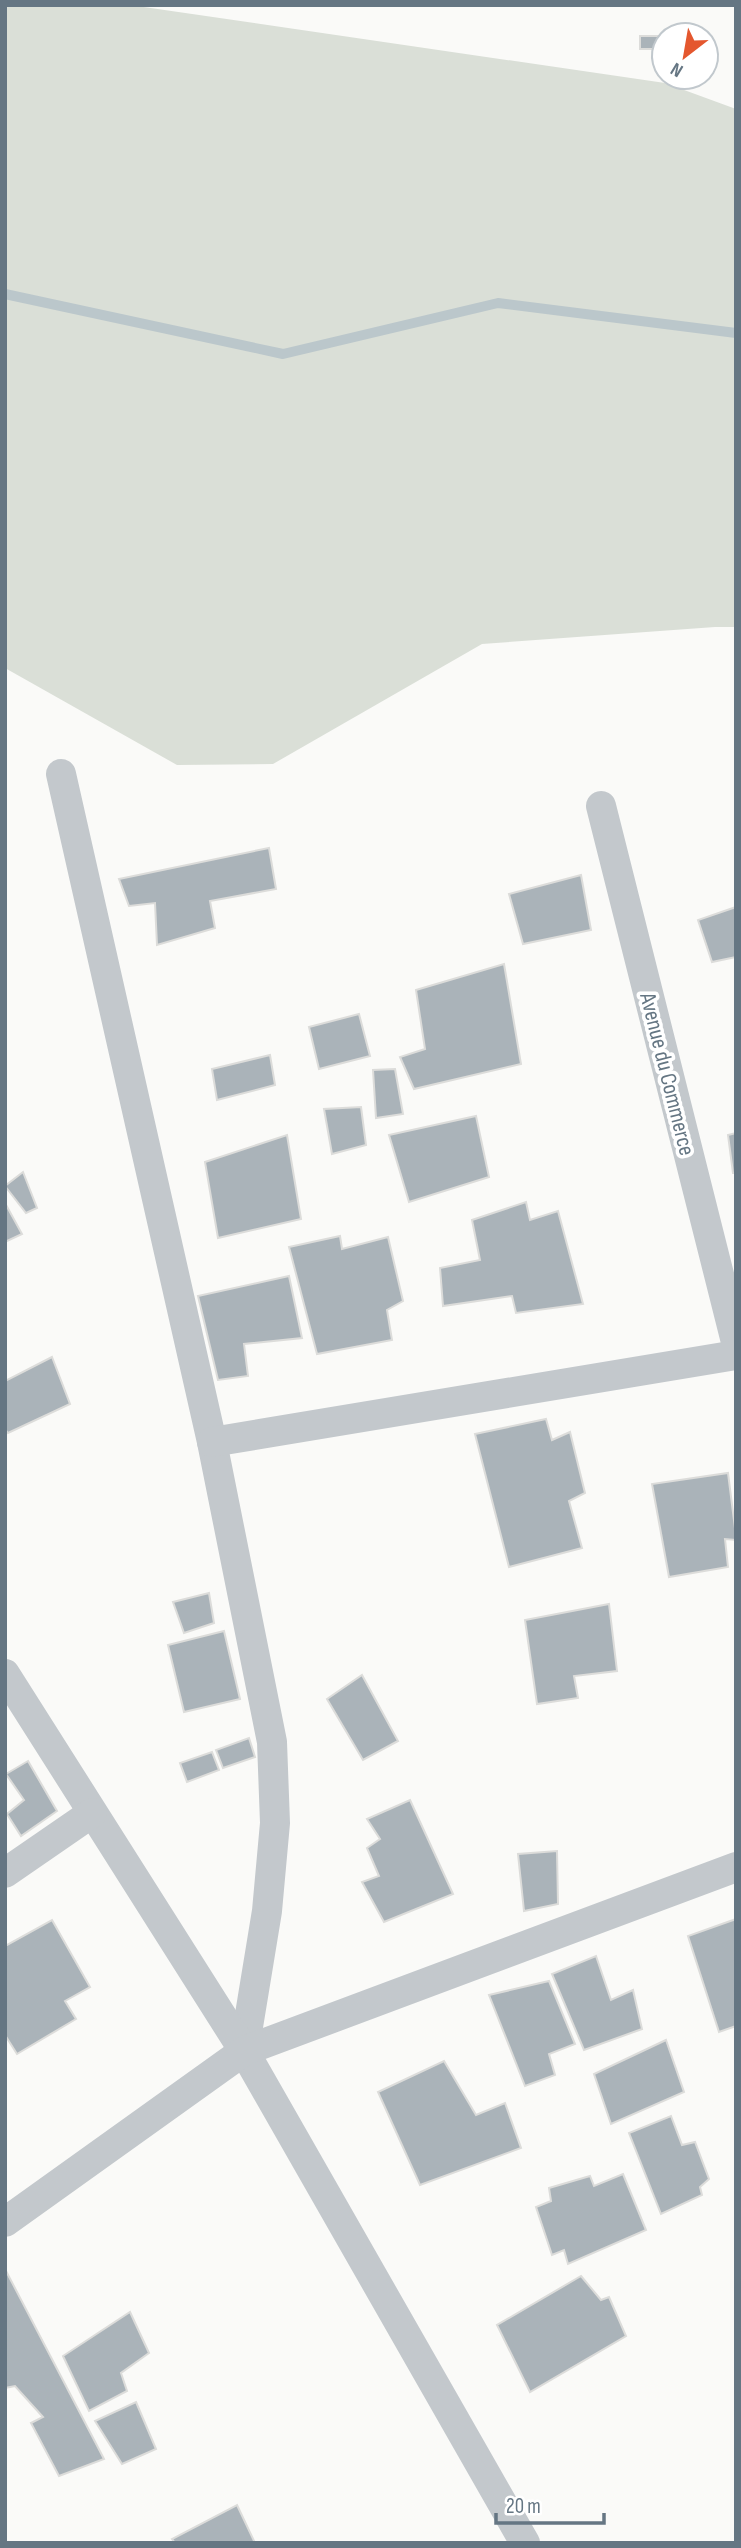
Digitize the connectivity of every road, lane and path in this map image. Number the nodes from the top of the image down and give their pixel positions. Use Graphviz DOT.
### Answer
graph roads {
  1 [pos="61,774"];
  2 [pos="601,806"];
  3 [pos="736,1342"];
  4 [pos="736,1355"];
  5 [pos="212,1442"];
  6 [pos="5,1675"];
  7 [pos="92,1813"];
  8 [pos="736,1867"];
  9 [pos="5,1873"];
  10 [pos="244,2051"];
  11 [pos="5,2222"];
  12 [pos="525,2543"];
  1 -- 5 [label="street"];
  2 -- 3 [label="street, Avenue du Commerce"];
  4 -- 5 [label="street"];
  5 -- 10 [label="street"];
  6 -- 7 [label="street"];
  7 -- 9 [label="street"];
  7 -- 10 [label="street"];
  8 -- 10 [label="street"];
  10 -- 11 [label="street"];
  10 -- 12 [label="street"];
}
